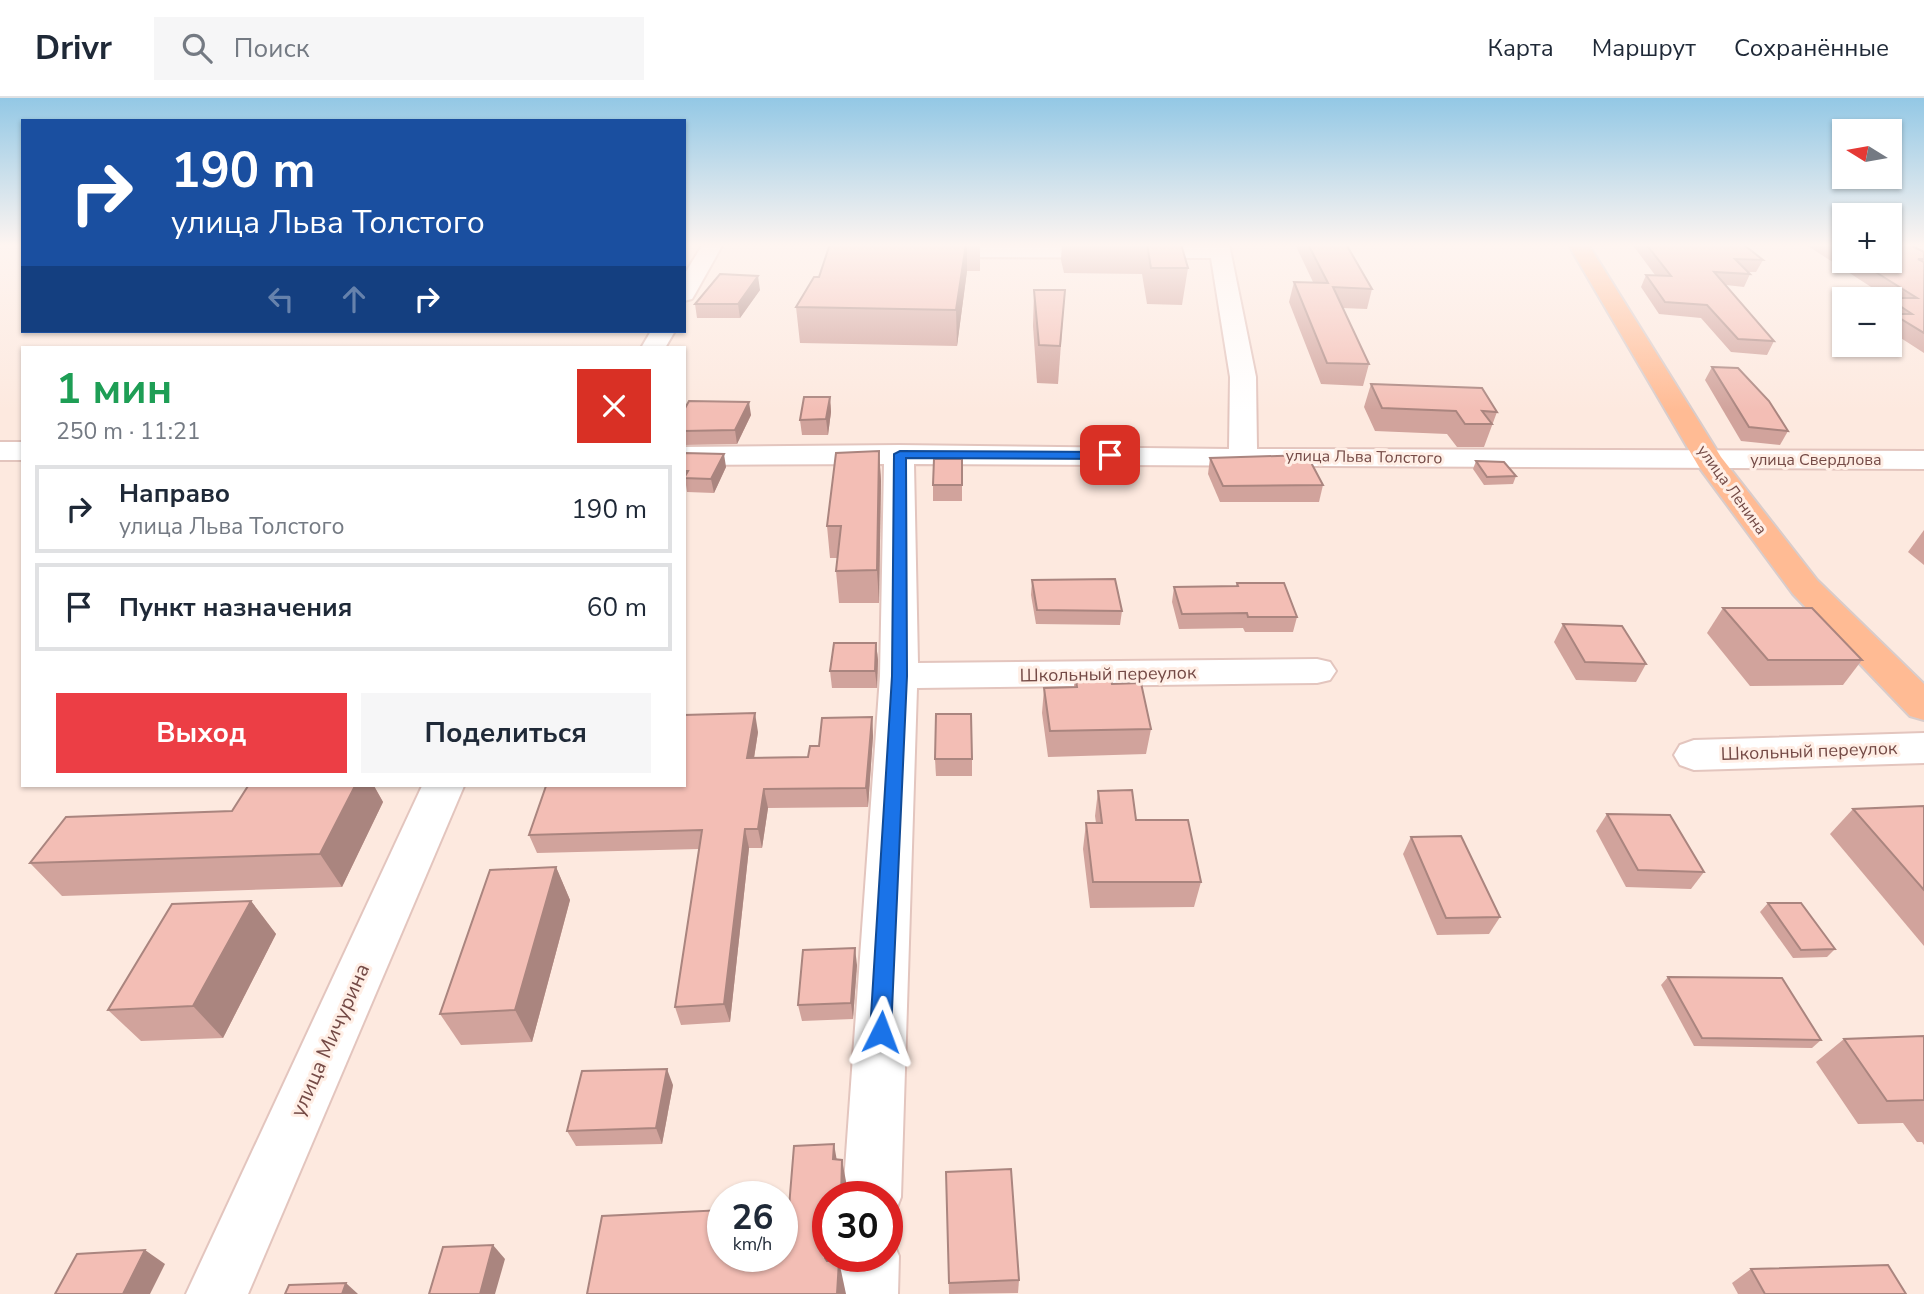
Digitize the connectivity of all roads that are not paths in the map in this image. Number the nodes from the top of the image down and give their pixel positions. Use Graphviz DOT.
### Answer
graph roads {
  1 [pos="1229,300"];
  2 [pos="1612,300"];
  3 [pos="0,451"];
  4 [pos="21,451"];
  5 [pos="900,454"];
  6 [pos="686,456"];
  7 [pos="1243,456"];
  8 [pos="1924,460"];
  9 [pos="1709,461"];
  10 [pos="1317,671"];
  11 [pos="899,676"];
  12 [pos="1924,707"];
  13 [pos="1924,748"];
  14 [pos="1694,755"];
  15 [pos="443,787"];
  16 [pos="873,1181"];
  17 [pos="868,1272"];
  18 [pos="217,1294"];
  19 [pos="867,1294"];
  1 -- 7 [label="street"];
  2 -- 9 [label="main road, улица Ленина"];
  3 -- 4 [label="street"];
  5 -- 6 [label="street, улица Льва Толстого"];
  5 -- 7 [label="street, улица Льва Толстого"];
  5 -- 11 [label="street"];
  7 -- 9 [label="street, улица Льва Толстого"];
  8 -- 9 [label="street, улица Свердлова"];
  9 -- 12 [label="main road, улица Ленина"];
  10 -- 11 [label="street, Школьный переулок"];
  11 -- 16 [label="street"];
  13 -- 14 [label="street, Школьный переулок"];
  15 -- 18 [label="street, улица Мичурина"];
  17 -- 19 [label="street"];
}
